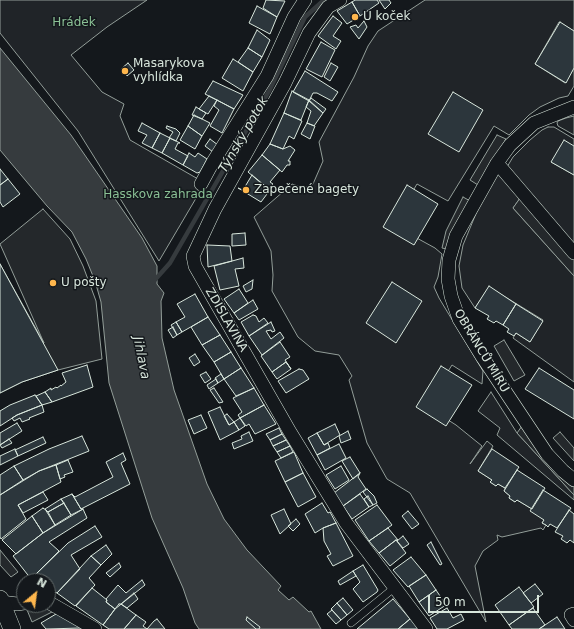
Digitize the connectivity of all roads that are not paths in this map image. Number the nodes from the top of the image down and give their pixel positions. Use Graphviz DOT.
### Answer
graph roads {
  1 [pos="305,0"];
  2 [pos="340,0"];
  3 [pos="574,107"];
  4 [pos="497,163"];
  5 [pos="201,184"];
  6 [pos="574,253"];
  7 [pos="574,480"];
  8 [pos="394,588"];
  9 [pos="1,601"];
  10 [pos="16,604"];
  11 [pos="56,607"];
  12 [pos="574,614"];
  13 [pos="574,620"];
  14 [pos="351,623"];
  15 [pos="12,629"];
  16 [pos="95,629"];
  17 [pos="426,629"];
  1 -- 5 [label="street"];
  2 -- 8 [label="street, ZDISLAVINA"];
  3 -- 4 [label="street, OBRÁNCŮ MÍRU"];
  4 -- 6 [label="street"];
  4 -- 7 [label="street, OBRÁNCŮ MÍRU"];
  8 -- 14 [label="lane"];
  8 -- 17 [label="street, ZDISLAVINA"];
  9 -- 10 [label="street"];
  9 -- 15 [label="street"];
  11 -- 16 [label="street"];
  12 -- 13 [label="street"];
}
